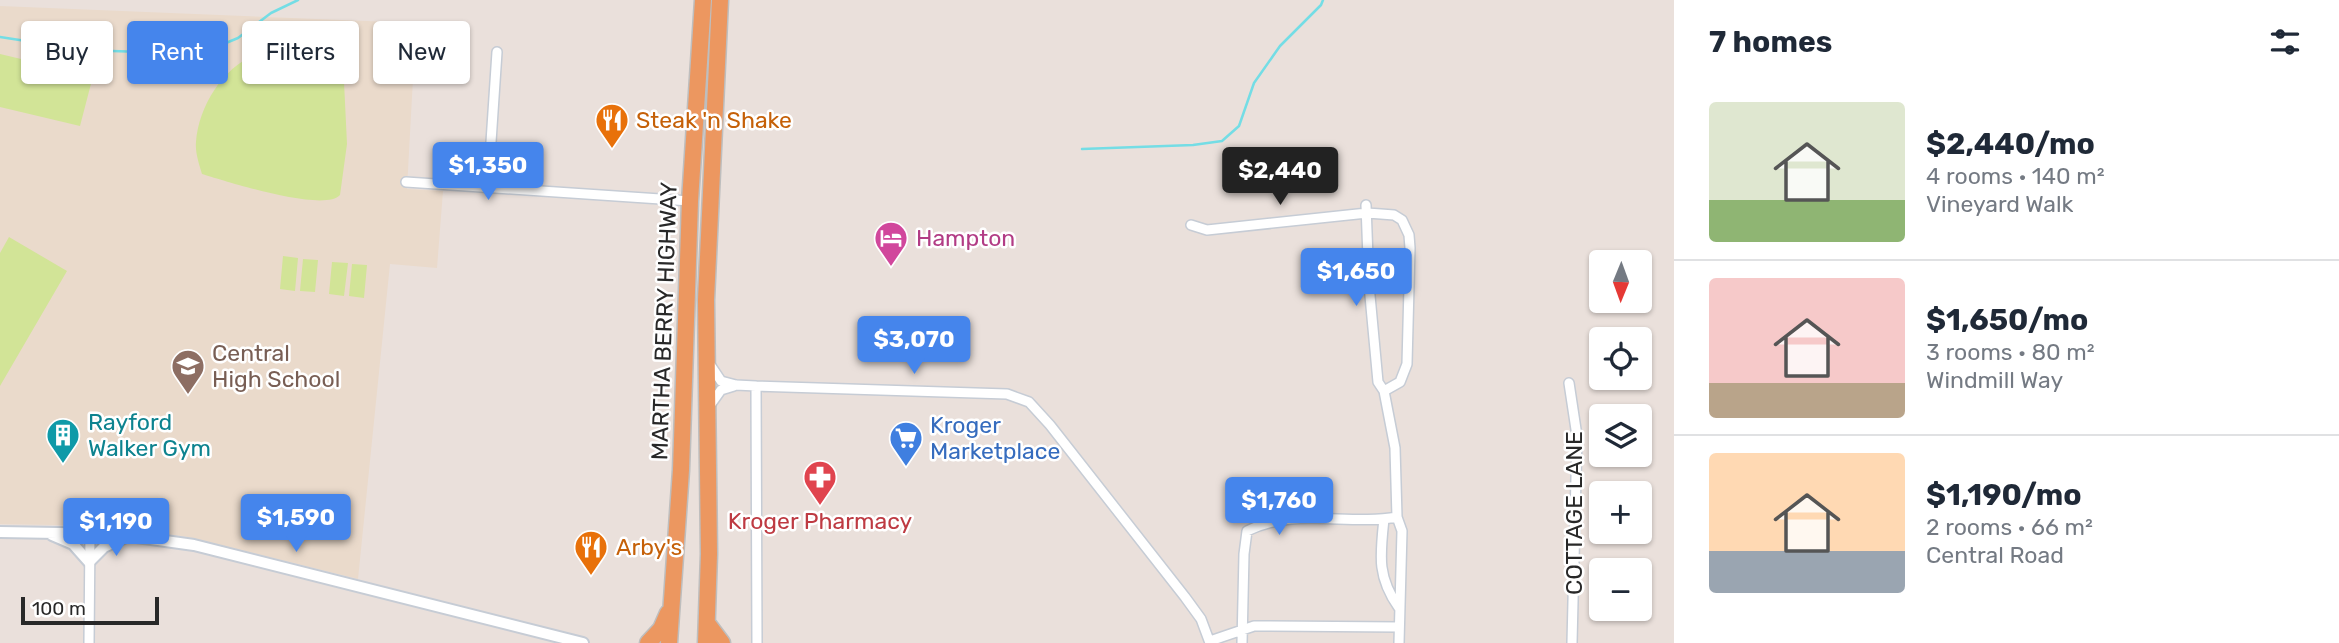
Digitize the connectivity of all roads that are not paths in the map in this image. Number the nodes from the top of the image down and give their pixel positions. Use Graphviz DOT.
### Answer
graph roads {
  1 [pos="703,0"];
  2 [pos="720,0"];
  3 [pos="497,52"];
  4 [pos="406,182"];
  5 [pos="488,187"];
  6 [pos="691,201"];
  7 [pos="709,204"];
  8 [pos="1366,209"];
  9 [pos="1191,225"];
  10 [pos="707,358"];
  11 [pos="1569,383"];
  12 [pos="736,385"];
  13 [pos="756,386"];
  14 [pos="1384,391"];
  15 [pos="708,410"];
  16 [pos="1397,517"];
  17 [pos="1384,519"];
  18 [pos="0,532"];
  19 [pos="46,532"];
  20 [pos="90,533"];
  21 [pos="128,536"];
  22 [pos="89,562"];
  23 [pos="671,608"];
  24 [pos="1399,608"];
  25 [pos="707,623"];
  26 [pos="1399,627"];
  27 [pos="1242,629"];
  28 [pos="1210,642"];
  29 [pos="89,643"];
  30 [pos="583,643"];
  31 [pos="648,643"];
  32 [pos="669,643"];
  33 [pos="706,643"];
  34 [pos="722,643"];
  35 [pos="757,643"];
  36 [pos="1242,643"];
  37 [pos="1399,643"];
  38 [pos="1572,643"];
  1 -- 6 [label="highway, MARTHA BERRY HIGHWAY"];
  2 -- 7 [label="highway, MARTHA BERRY HIGHWAY"];
  3 -- 5 [label="street"];
  4 -- 5 [label="street"];
  5 -- 6 [label="street"];
  6 -- 7 [label="highway"];
  6 -- 23 [label="highway, MARTHA BERRY HIGHWAY"];
  7 -- 10 [label="highway, MARTHA BERRY HIGHWAY"];
  8 -- 9 [label="street"];
  8 -- 14 [label="street"];
  8 -- 14 [label="street"];
  10 -- 12 [label="street"];
  10 -- 15 [label="highway, MARTHA BERRY HIGHWAY"];
  11 -- 38 [label="street, COTTAGE LANE"];
  12 -- 13 [label="street"];
  12 -- 15 [label="street"];
  13 -- 28 [label="street"];
  13 -- 35 [label="street"];
  14 -- 16 [label="street"];
  15 -- 25 [label="highway, MARTHA BERRY HIGHWAY"];
  16 -- 17 [label="street"];
  16 -- 24 [label="street"];
  17 -- 24 [label="street"];
  17 -- 27 [label="street"];
  18 -- 19 [label="street"];
  19 -- 20 [label="street"];
  19 -- 22 [label="street"];
  20 -- 21 [label="street"];
  20 -- 22 [label="street"];
  21 -- 22 [label="street"];
  21 -- 30 [label="street"];
  22 -- 29 [label="street"];
  23 -- 31 [label="highway"];
  23 -- 32 [label="highway, MARTHA BERRY HIGHWAY"];
  24 -- 26 [label="street"];
  25 -- 33 [label="highway, MARTHA BERRY HIGHWAY"];
  25 -- 34 [label="highway"];
  26 -- 27 [label="street"];
  26 -- 37 [label="street"];
  27 -- 28 [label="street"];
  27 -- 36 [label="street"];
}
